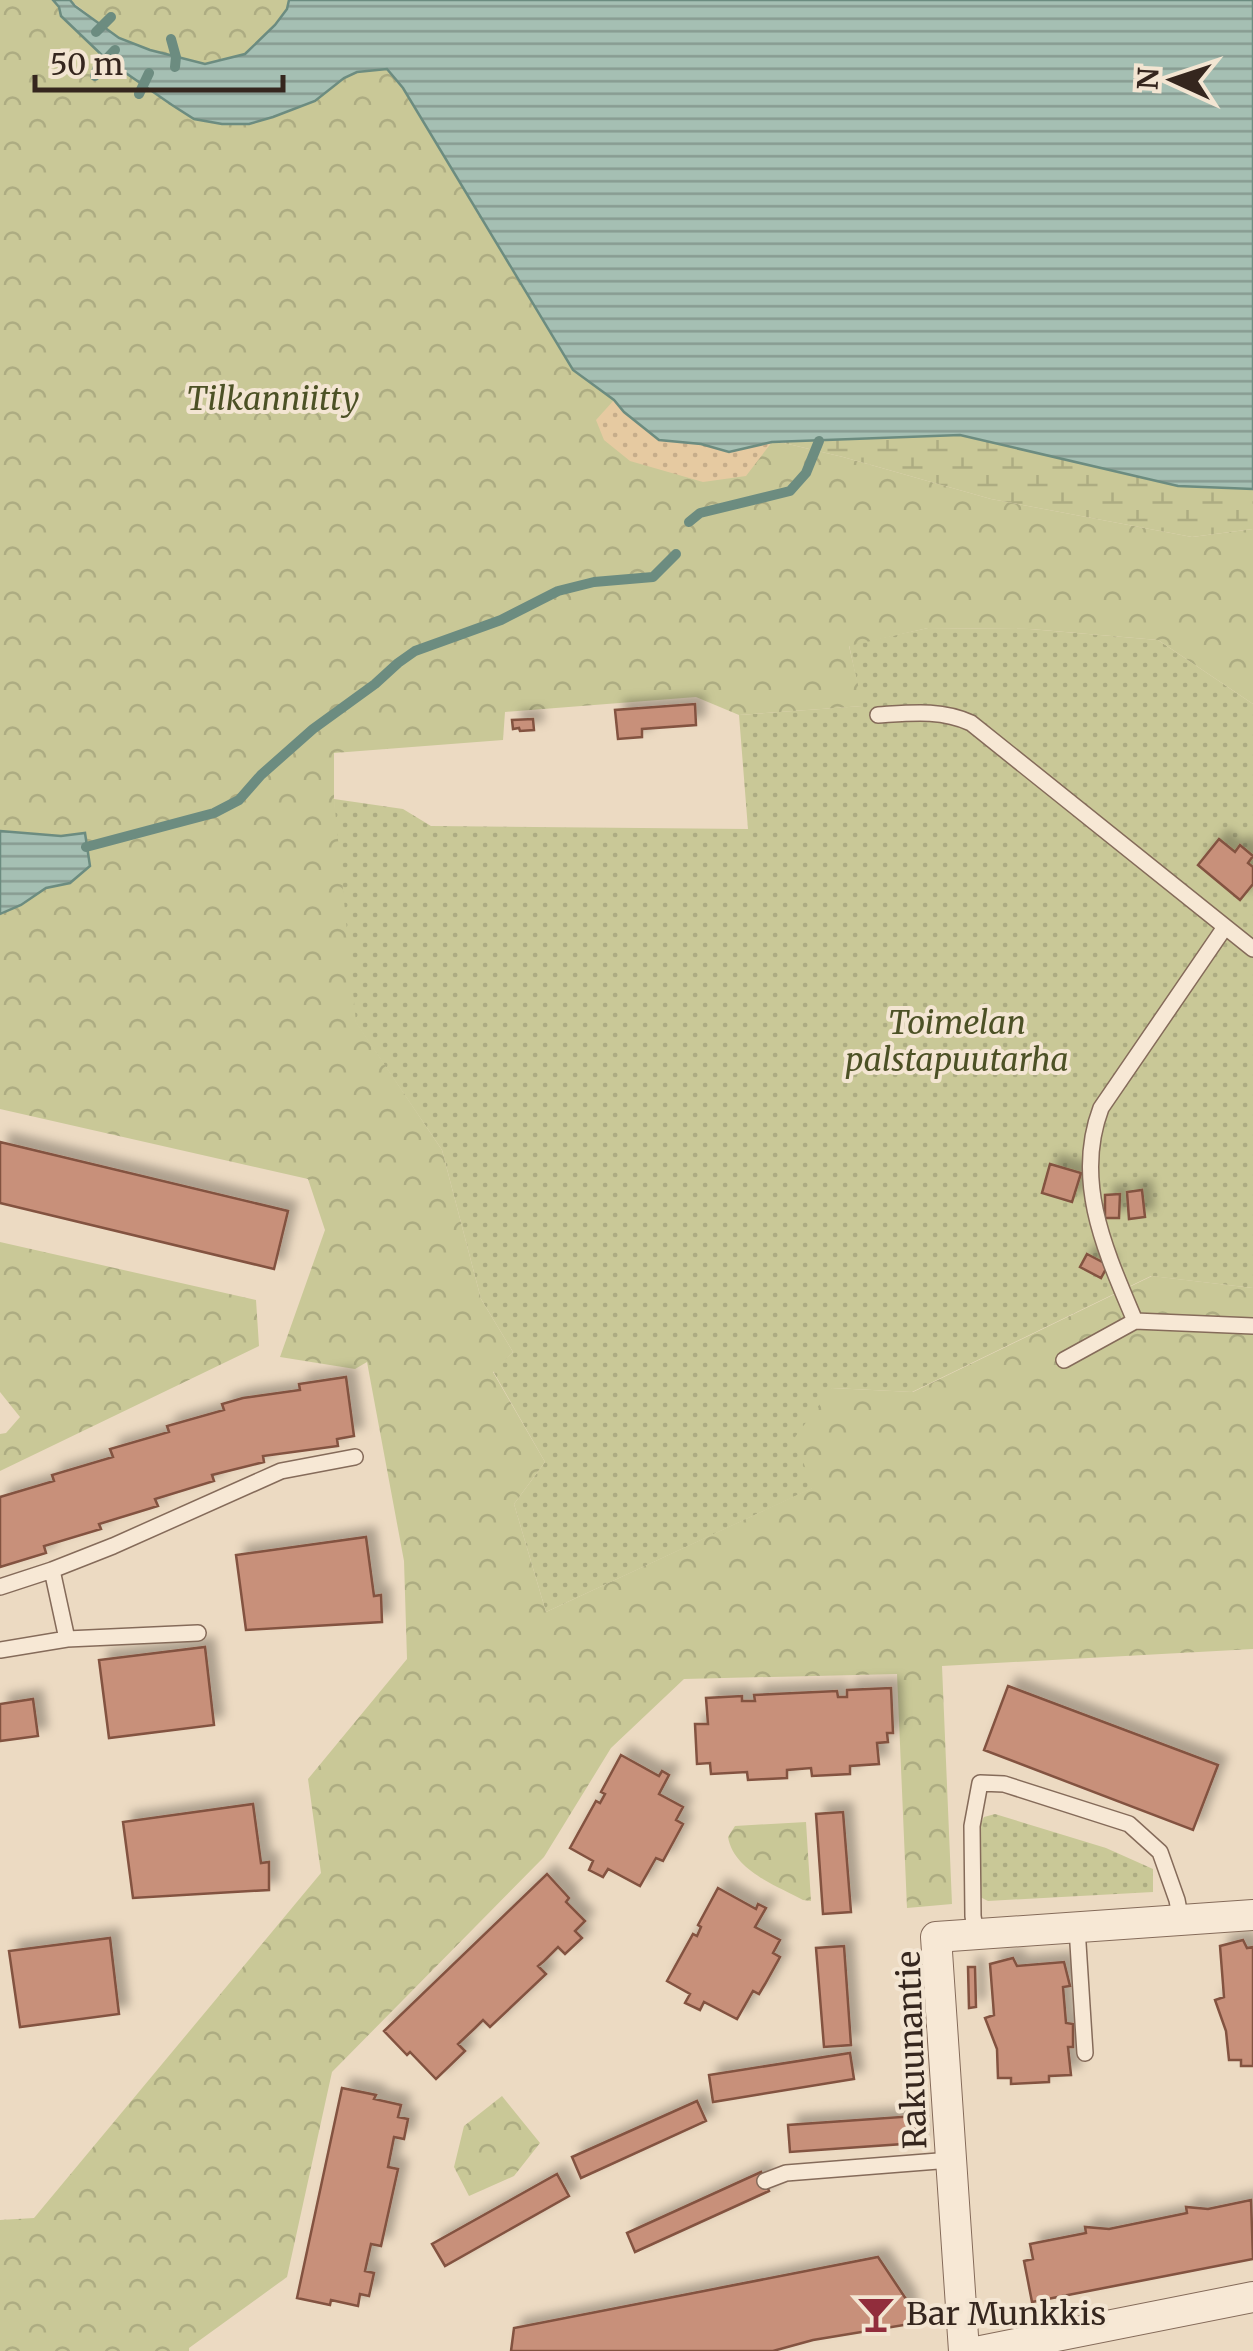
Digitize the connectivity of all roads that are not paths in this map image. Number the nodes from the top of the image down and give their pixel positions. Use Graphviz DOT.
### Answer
graph roads {
  1 [pos="878,714"];
  2 [pos="1225,928"];
  3 [pos="1253,949"];
  4 [pos="1136,1321"];
  5 [pos="1253,1326"];
  6 [pos="1064,1360"];
  7 [pos="355,1457"];
  8 [pos="52,1570"];
  9 [pos="0,1586"];
  10 [pos="198,1634"];
  11 [pos="67,1639"];
  12 [pos="0,1650"];
  13 [pos="1253,1916"];
  14 [pos="1181,1920"];
  15 [pos="1077,1928"];
  16 [pos="976,1935"];
  17 [pos="1085,2053"];
  18 [pos="951,2160"];
  19 [pos="765,2181"];
  20 [pos="1253,2297"];
  21 [pos="964,2351"];
  22 [pos="980,2351"];
  1 -- 2 [label="lane"];
  2 -- 3 [label="lane"];
  2 -- 4 [label="lane"];
  4 -- 5 [label="lane"];
  4 -- 6 [label="lane"];
  7 -- 8 [label="lane"];
  8 -- 9 [label="lane"];
  8 -- 11 [label="lane"];
  10 -- 11 [label="lane"];
  11 -- 12 [label="lane"];
  13 -- 14 [label="street, Rakuunantie"];
  14 -- 15 [label="street, Rakuunantie"];
  14 -- 16 [label="lane"];
  15 -- 16 [label="street, Rakuunantie"];
  15 -- 17 [label="lane"];
  16 -- 18 [label="street, Rakuunantie"];
  18 -- 19 [label="lane"];
  18 -- 21 [label="street, Rakuunantie"];
  20 -- 22 [label="street"];
}
